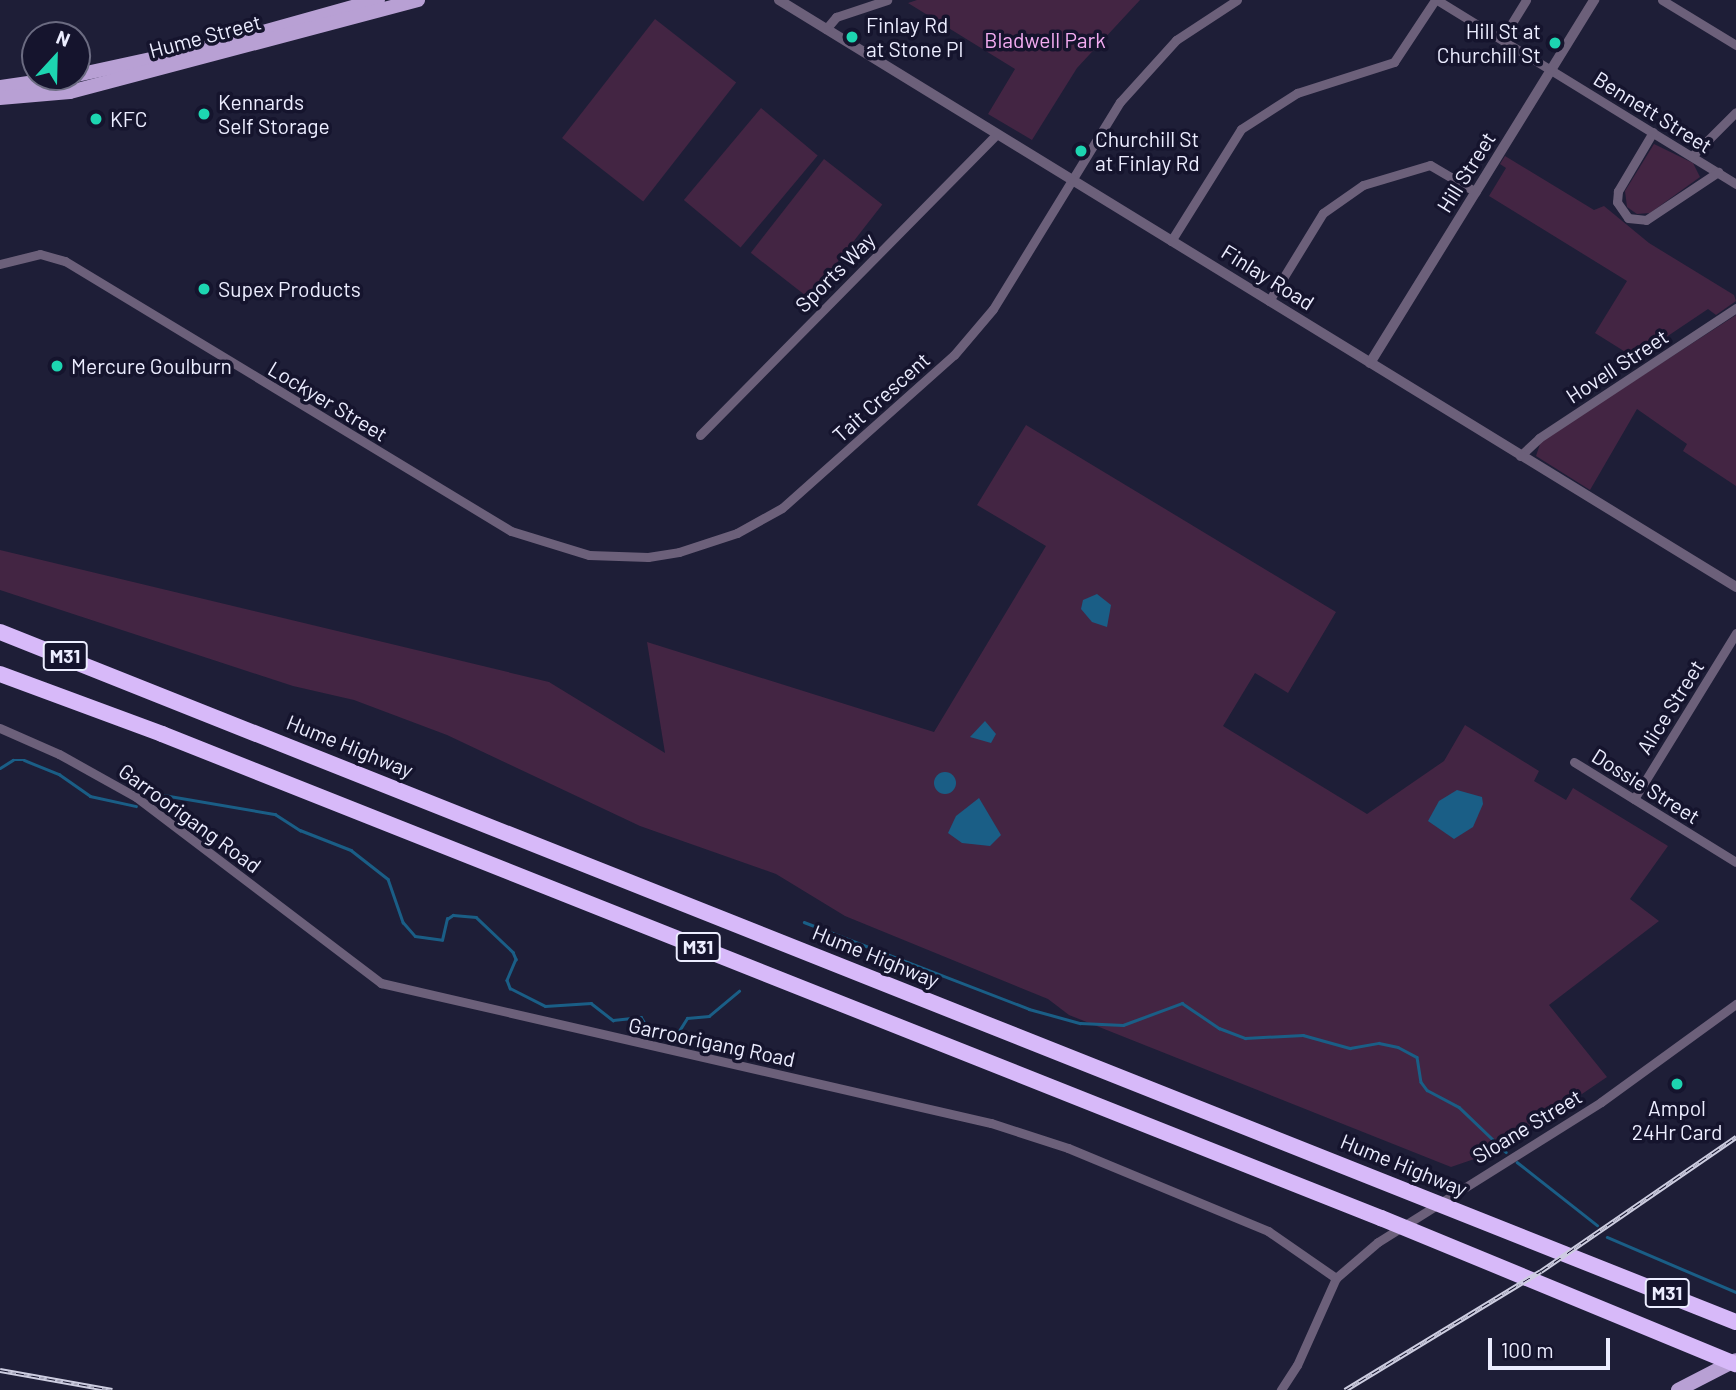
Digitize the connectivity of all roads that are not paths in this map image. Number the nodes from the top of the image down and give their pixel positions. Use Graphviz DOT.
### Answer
graph roads {
  1 [pos="378,0"];
  2 [pos="418,0"];
  3 [pos="779,0"];
  4 [pos="887,0"];
  5 [pos="1237,0"];
  6 [pos="1436,0"];
  7 [pos="1526,0"];
  8 [pos="1594,0"];
  9 [pos="1662,0"];
  10 [pos="826,29"];
  11 [pos="1502,39"];
  12 [pos="1736,44"];
  13 [pos="1551,70"];
  14 [pos="91,72"];
  15 [pos="21,84"];
  16 [pos="0,87"];
  17 [pos="0,99"];
  18 [pos="1736,111"];
  19 [pos="1653,132"];
  20 [pos="996,135"];
  21 [pos="1692,156"];
  22 [pos="1718,172"];
  23 [pos="1071,181"];
  24 [pos="1736,184"];
  25 [pos="1476,191"];
  26 [pos="1171,241"];
  27 [pos="0,264"];
  28 [pos="1269,301"];
  29 [pos="1736,308"];
  30 [pos="1370,363"];
  31 [pos="700,435"];
  32 [pos="1520,456"];
  33 [pos="648,557"];
  34 [pos="1736,587"];
  35 [pos="0,632"];
  36 [pos="1736,633"];
  37 [pos="0,674"];
  38 [pos="0,728"];
  39 [pos="1574,762"];
  40 [pos="1634,799"];
  41 [pos="1736,862"];
  42 [pos="1736,1004"];
  43 [pos="1336,1278"];
  44 [pos="1736,1322"];
  45 [pos="1736,1362"];
  46 [pos="1281,1390"];
  47 [pos="1678,1390"];
  1 -- 14 [label="main road, Hume Street"];
  2 -- 17 [label="main road, Hume Street"];
  3 -- 10 [label="street, Finlay Road"];
  4 -- 10 [label="street"];
  5 -- 23 [label="street, Tait Crescent"];
  6 -- 11 [label="street, Bennett Street"];
  6 -- 26 [label="street"];
  7 -- 11 [label="street"];
  8 -- 13 [label="street, Hill Street"];
  9 -- 12 [label="street"];
  10 -- 20 [label="street, Finlay Road"];
  11 -- 13 [label="street, Bennett Street"];
  13 -- 19 [label="street, Bennett Street"];
  13 -- 25 [label="street, Hill Street"];
  15 -- 16 [label="main road"];
  18 -- 21 [label="street"];
  19 -- 21 [label="street, Bennett Street"];
  19 -- 22 [label="street"];
  20 -- 23 [label="street, Finlay Road"];
  20 -- 31 [label="street, Sports Way"];
  21 -- 22 [label="street, Bennett Street"];
  22 -- 24 [label="street, Bennett Street"];
  23 -- 26 [label="street, Finlay Road"];
  23 -- 33 [label="street, Tait Crescent"];
  25 -- 28 [label="street"];
  25 -- 30 [label="street, Hill Street"];
  26 -- 28 [label="street, Finlay Road"];
  27 -- 33 [label="street, Lockyer Street"];
  28 -- 30 [label="street, Finlay Road"];
  29 -- 32 [label="street, Hovell Street"];
  30 -- 32 [label="street, Finlay Road"];
  32 -- 34 [label="street, Finlay Road"];
  35 -- 44 [label="highway, Hume Highway / M31"];
  36 -- 40 [label="street, Alice Street"];
  37 -- 45 [label="highway, M31"];
  38 -- 43 [label="street, Garroorigang Road"];
  39 -- 40 [label="street, Dossie Street"];
  40 -- 41 [label="street, Dossie Street"];
  42 -- 43 [label="street, Sloane Street"];
  43 -- 46 [label="street"];
  45 -- 47 [label="main road"];
}
